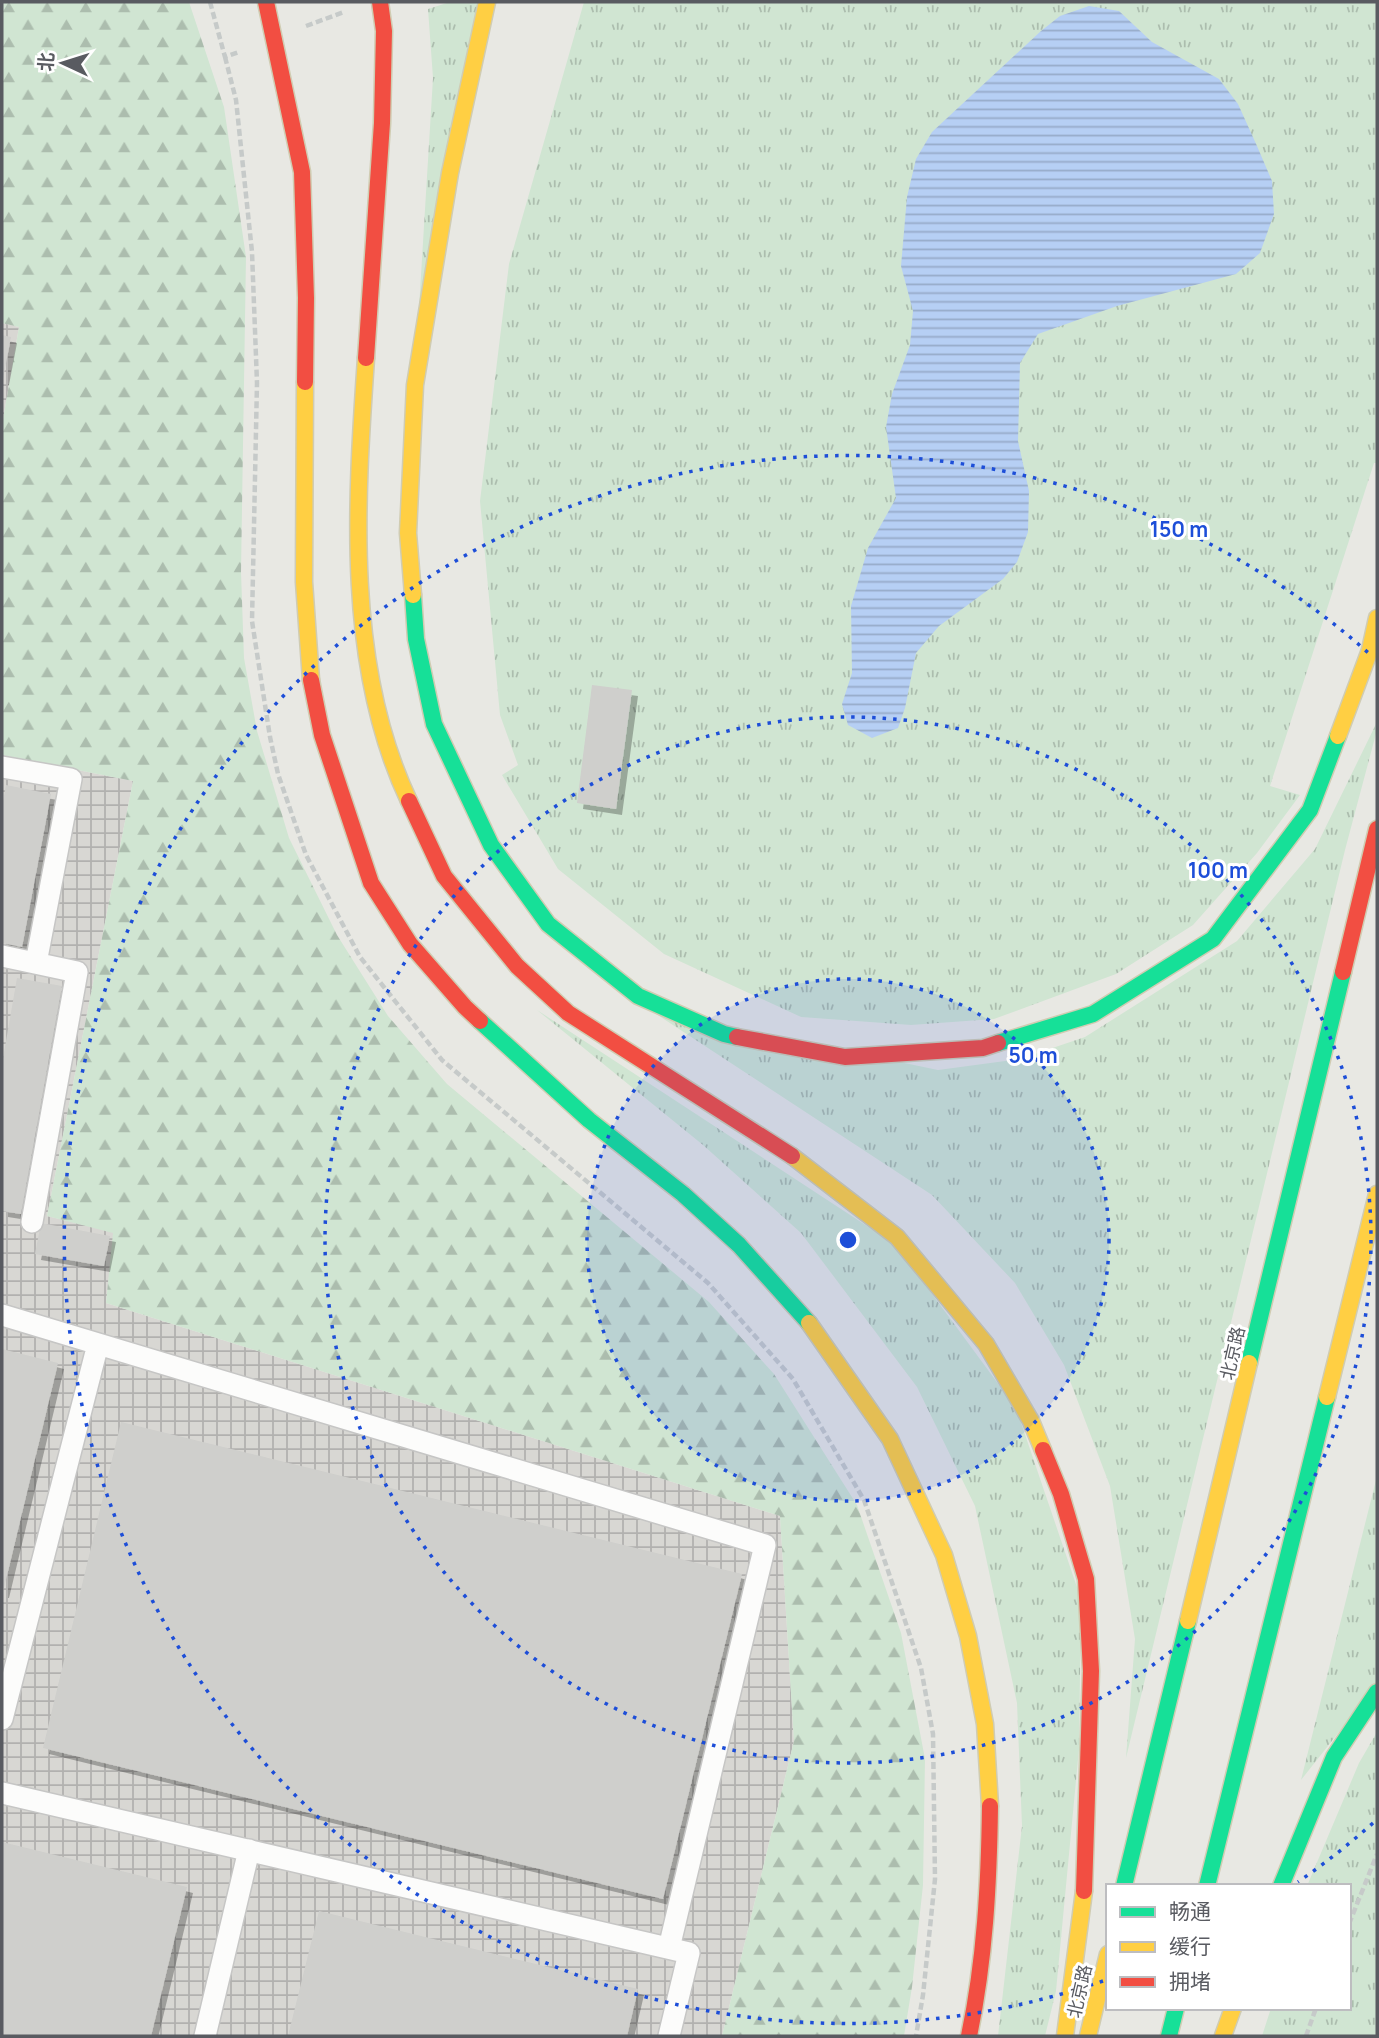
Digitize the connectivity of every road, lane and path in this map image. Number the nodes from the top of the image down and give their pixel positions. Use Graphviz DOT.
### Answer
graph roads {
  1 [pos="266,2"];
  2 [pos="380,2"];
  3 [pos="487,2"];
  4 [pos="1377,618"];
  5 [pos="2,767"];
  6 [pos="1377,830"];
  7 [pos="2,956"];
  8 [pos="36,963"];
  9 [pos="1377,1194"];
  10 [pos="32,1222"];
  11 [pos="2,1315"];
  12 [pos="97,1344"];
  13 [pos="1377,1692"];
  14 [pos="2,1719"];
  15 [pos="2,1793"];
  16 [pos="249,1850"];
  17 [pos="1377,1854"];
  18 [pos="1124,1884"];
  19 [pos="1206,1884"];
  20 [pos="1282,1884"];
  21 [pos="1351,1919"];
  22 [pos="669,1948"];
  23 [pos="1106,1962"];
  24 [pos="1176,2010"];
  25 [pos="1232,2010"];
  26 [pos="1315,2010"];
  27 [pos="205,2036"];
  28 [pos="669,2036"];
  29 [pos="969,2036"];
  30 [pos="1065,2036"];
  31 [pos="1088,2036"];
  32 [pos="1169,2036"];
  33 [pos="1223,2036"];
  34 [pos="1306,2036"];
  1 -- 29 [label="main road"];
  2 -- 30 [label="main road"];
  3 -- 4 [label="main road"];
  5 -- 8 [label="lane"];
  6 -- 18 [label="main road, 北京路"];
  7 -- 8 [label="lane"];
  8 -- 10 [label="lane"];
  9 -- 19 [label="main road"];
  11 -- 12 [label="lane"];
  12 -- 14 [label="lane"];
  12 -- 22 [label="lane"];
  13 -- 20 [label="main road"];
  15 -- 16 [label="lane"];
  16 -- 22 [label="lane"];
  16 -- 27 [label="lane"];
  17 -- 21 [label="path"];
  22 -- 28 [label="lane"];
  23 -- 31 [label="main road, 北京路"];
  24 -- 32 [label="main road"];
  25 -- 33 [label="main road"];
  26 -- 34 [label="path"];
}
